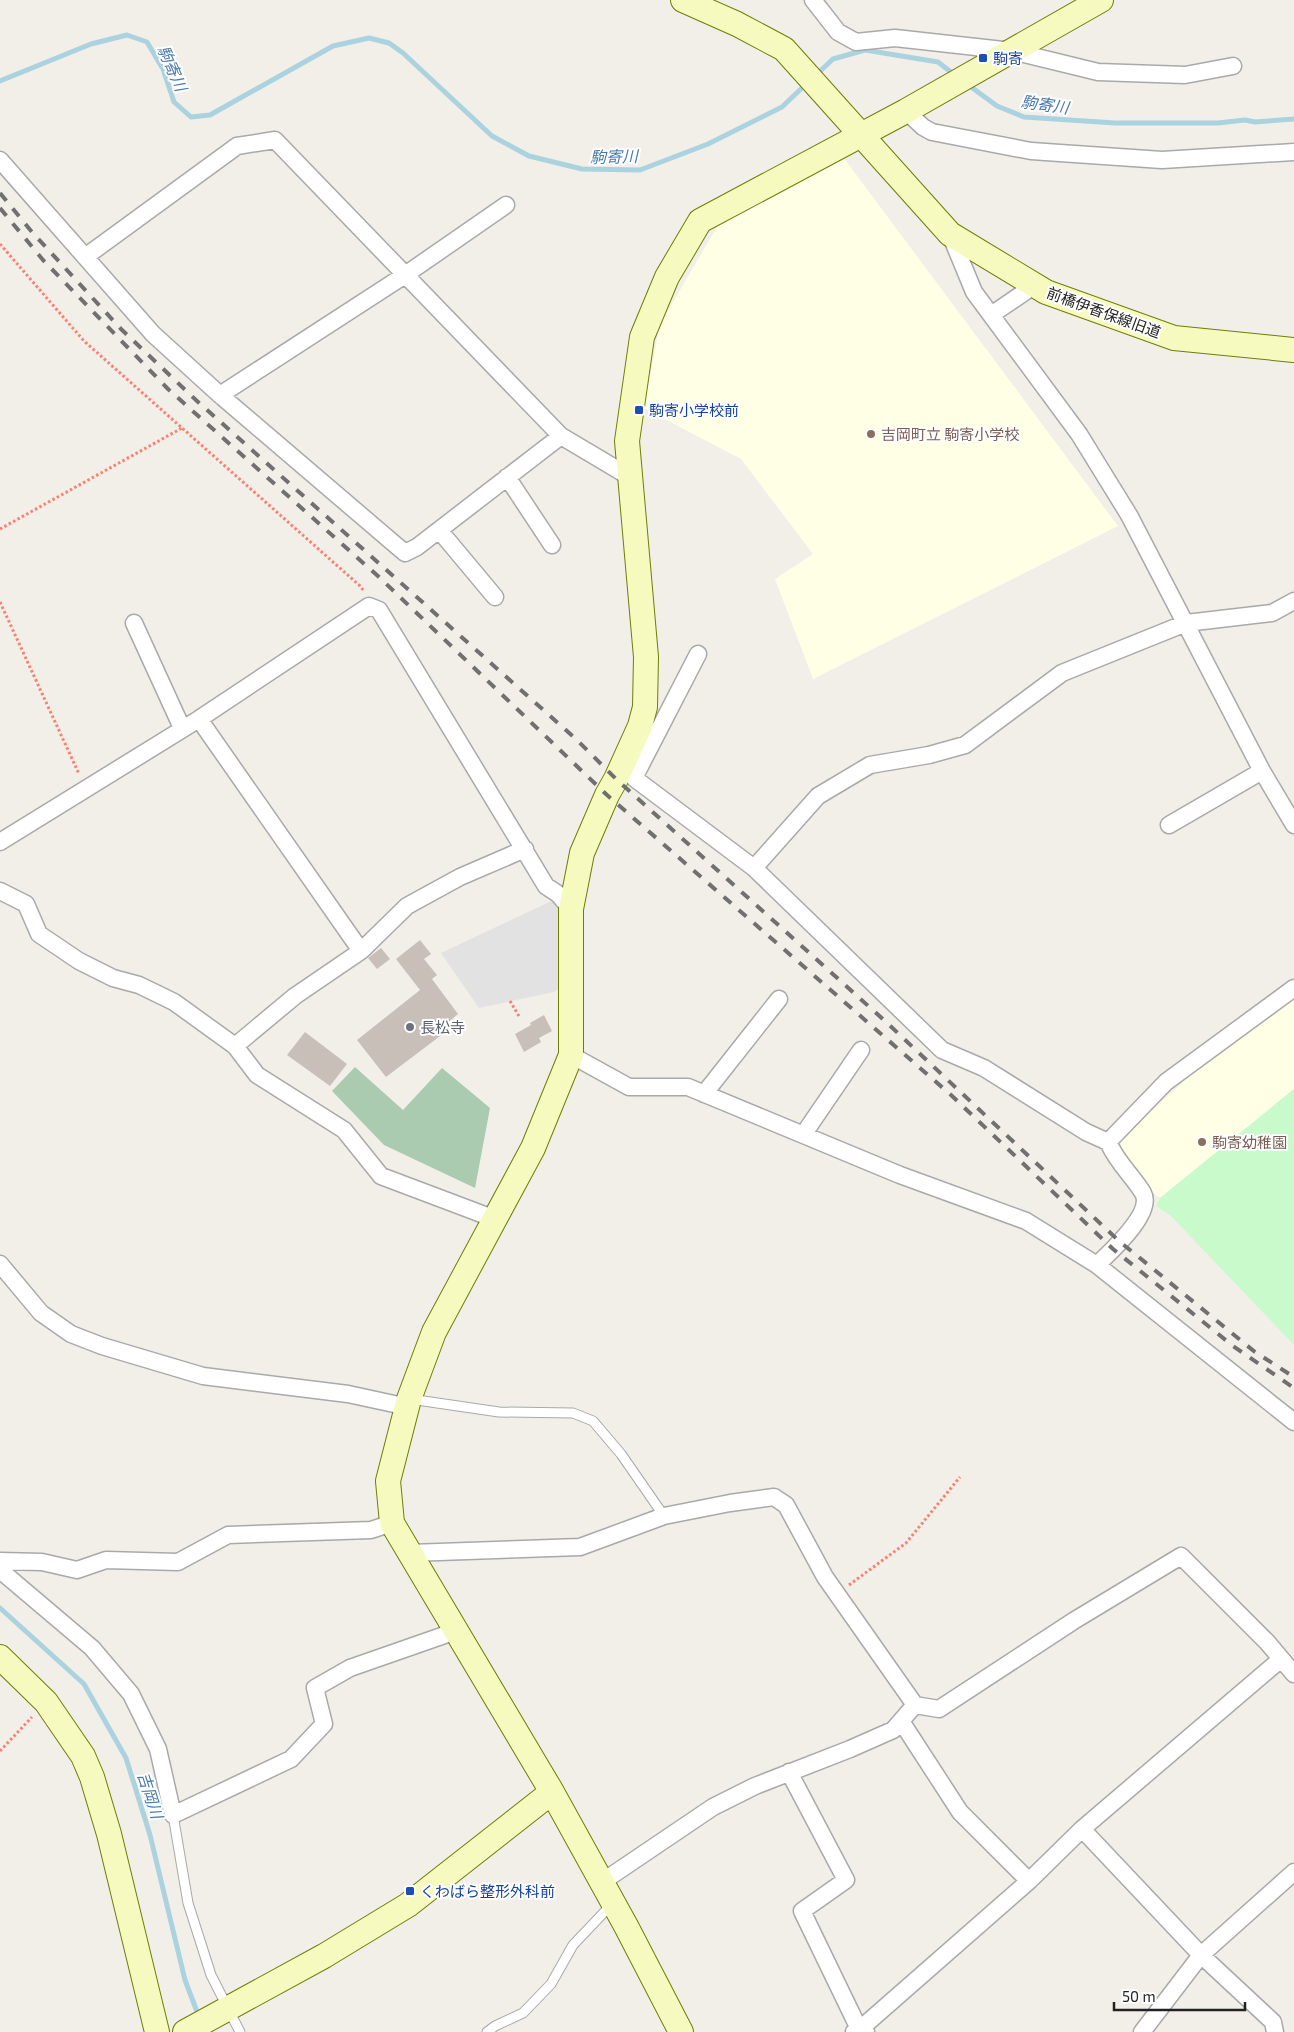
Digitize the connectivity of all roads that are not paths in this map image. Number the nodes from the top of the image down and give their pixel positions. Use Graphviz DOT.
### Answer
graph roads {
  1 [pos="683,0"];
  2 [pos="1102,0"];
  3 [pos="819,3"];
  4 [pos="1012,51"];
  5 [pos="1233,66"];
  6 [pos="906,111"];
  7 [pos="862,135"];
  8 [pos="1294,152"];
  9 [pos="0,160"];
  10 [pos="506,205"];
  11 [pos="950,234"];
  12 [pos="85,257"];
  13 [pos="405,276"];
  14 [pos="1035,285"];
  15 [pos="990,315"];
  16 [pos="1294,350"];
  17 [pos="220,395"];
  18 [pos="561,436"];
  19 [pos="507,477"];
  20 [pos="630,477"];
  21 [pos="439,530"];
  22 [pos="552,545"];
  23 [pos="495,597"];
  24 [pos="1294,602"];
  25 [pos="134,623"];
  26 [pos="1186,623"];
  27 [pos="698,654"];
  28 [pos="655,713"];
  29 [pos="199,719"];
  30 [pos="182,728"];
  31 [pos="1262,771"];
  32 [pos="1168,825"];
  33 [pos="1294,825"];
  34 [pos="0,842"];
  35 [pos="525,849"];
  36 [pos="754,868"];
  37 [pos="0,891"];
  38 [pos="571,909"];
  39 [pos="361,951"];
  40 [pos="1294,988"];
  41 [pos="779,999"];
  42 [pos="235,1046"];
  43 [pos="861,1050"];
  44 [pos="570,1054"];
  45 [pos="704,1094"];
  46 [pos="803,1135"];
  47 [pos="1108,1142"];
  48 [pos="495,1219"];
  49 [pos="0,1264"];
  50 [pos="1097,1265"];
  51 [pos="409,1403"];
  52 [pos="1294,1422"];
  53 [pos="664,1516"];
  54 [pos="392,1523"];
  55 [pos="410,1552"];
  56 [pos="0,1561"];
  57 [pos="0,1570"];
  58 [pos="456,1631"];
  59 [pos="0,1657"];
  60 [pos="1281,1659"];
  61 [pos="1294,1674"];
  62 [pos="915,1705"];
  63 [pos="900,1721"];
  64 [pos="789,1772"];
  65 [pos="552,1792"];
  66 [pos="173,1815"];
  67 [pos="1082,1829"];
  68 [pos="1294,1872"];
  69 [pos="1029,1881"];
  70 [pos="608,1892"];
  71 [pos="1201,1955"];
  72 [pos="224,2012"];
  73 [pos="860,2031"];
  74 [pos="157,2032"];
  75 [pos="185,2032"];
  76 [pos="240,2032"];
  77 [pos="487,2032"];
  78 [pos="681,2032"];
  79 [pos="1142,2032"];
  80 [pos="1275,2032"];
  1 -- 7 [label="street, 前橋伊香保線旧道"];
  2 -- 4 [label="street"];
  3 -- 4 [label="street"];
  4 -- 5 [label="street"];
  4 -- 6 [label="street"];
  6 -- 7 [label="street"];
  6 -- 8 [label="street"];
  7 -- 11 [label="street, 前橋伊香保線旧道"];
  7 -- 20 [label="street"];
  9 -- 12 [label="street"];
  10 -- 13 [label="street"];
  11 -- 14 [label="street, 前橋伊香保線旧道"];
  11 -- 15 [label="street"];
  12 -- 13 [label="street"];
  12 -- 17 [label="street"];
  13 -- 17 [label="street"];
  13 -- 18 [label="street"];
  14 -- 15 [label="street"];
  14 -- 16 [label="street, 前橋伊香保線旧道"];
  15 -- 26 [label="street"];
  17 -- 21 [label="street"];
  18 -- 19 [label="street"];
  18 -- 20 [label="street"];
  19 -- 21 [label="street"];
  19 -- 22 [label="street"];
  20 -- 28 [label="street"];
  21 -- 23 [label="street"];
  24 -- 26 [label="street"];
  25 -- 30 [label="street"];
  26 -- 31 [label="street"];
  26 -- 36 [label="street"];
  27 -- 28 [label="street"];
  28 -- 36 [label="street"];
  28 -- 38 [label="street"];
  29 -- 30 [label="street"];
  29 -- 35 [label="street"];
  29 -- 39 [label="street"];
  30 -- 34 [label="street"];
  31 -- 32 [label="street"];
  31 -- 33 [label="street"];
  35 -- 38 [label="street"];
  35 -- 39 [label="street"];
  36 -- 47 [label="street"];
  37 -- 42 [label="street"];
  38 -- 44 [label="street"];
  39 -- 42 [label="street"];
  40 -- 47 [label="street"];
  41 -- 45 [label="street"];
  42 -- 48 [label="street"];
  43 -- 46 [label="street"];
  44 -- 45 [label="street"];
  44 -- 48 [label="street"];
  45 -- 46 [label="street"];
  46 -- 50 [label="street"];
  47 -- 50 [label="street"];
  48 -- 51 [label="street"];
  49 -- 51 [label="street"];
  50 -- 52 [label="street"];
  51 -- 53 [label="lane"];
  51 -- 54 [label="street"];
  53 -- 55 [label="street"];
  53 -- 62 [label="street"];
  54 -- 55 [label="street"];
  54 -- 56 [label="street"];
  55 -- 58 [label="street"];
  57 -- 66 [label="street"];
  58 -- 65 [label="street"];
  58 -- 66 [label="street"];
  59 -- 74 [label="street"];
  60 -- 61 [label="street"];
  60 -- 62 [label="street"];
  60 -- 67 [label="street"];
  62 -- 63 [label="street"];
  63 -- 64 [label="street"];
  63 -- 69 [label="street"];
  64 -- 70 [label="street"];
  64 -- 73 [label="street"];
  65 -- 70 [label="street"];
  65 -- 72 [label="street"];
  66 -- 72 [label="lane"];
  67 -- 69 [label="street"];
  67 -- 71 [label="street"];
  68 -- 71 [label="street"];
  69 -- 73 [label="street"];
  70 -- 77 [label="lane"];
  70 -- 78 [label="street"];
  71 -- 79 [label="street"];
  71 -- 80 [label="street"];
  72 -- 75 [label="street"];
  72 -- 76 [label="lane"];
}
